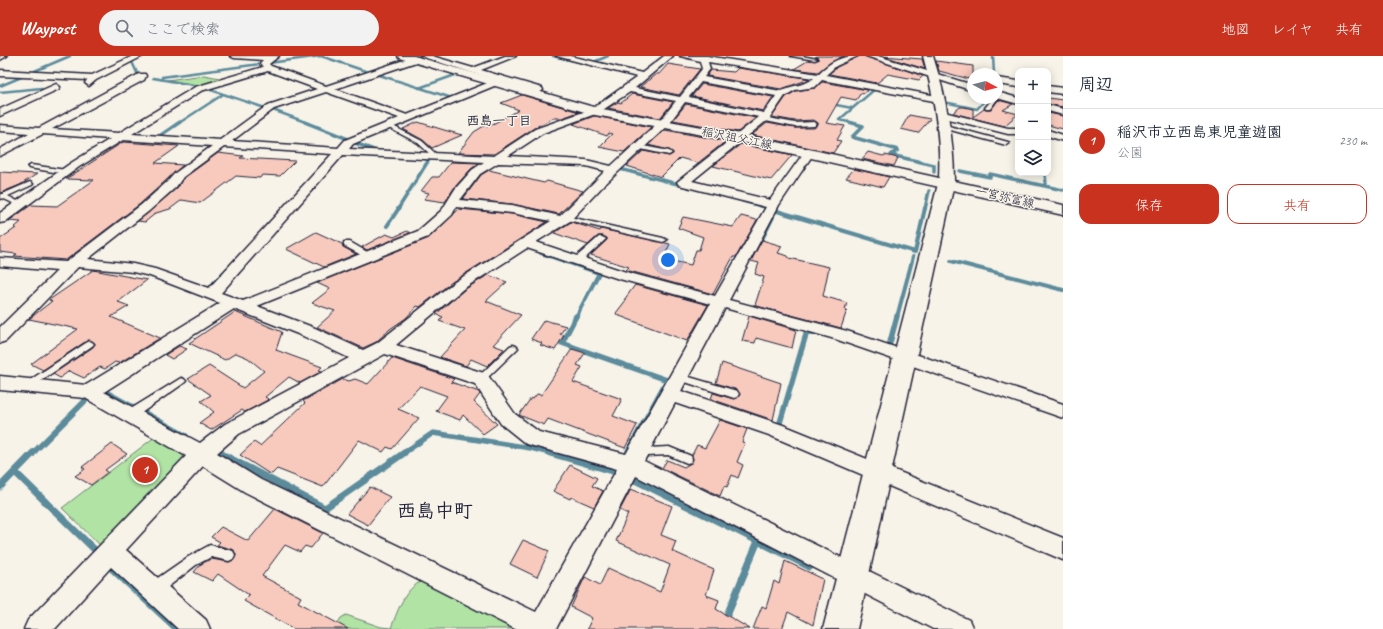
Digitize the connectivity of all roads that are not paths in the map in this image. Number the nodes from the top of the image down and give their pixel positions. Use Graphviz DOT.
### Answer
graph roads {
  1 [pos="234,56"];
  2 [pos="512,56"];
  3 [pos="560,56"];
  4 [pos="669,56"];
  5 [pos="684,56"];
  6 [pos="793,56"];
  7 [pos="854,56"];
  8 [pos="870,56"];
  9 [pos="928,56"];
  10 [pos="274,57"];
  11 [pos="414,57"];
  12 [pos="132,58"];
  13 [pos="703,58"];
  14 [pos="815,58"];
  15 [pos="268,68"];
  16 [pos="470,72"];
  17 [pos="0,73"];
  18 [pos="932,75"];
  19 [pos="643,76"];
  20 [pos="820,77"];
  21 [pos="700,79"];
  22 [pos="496,82"];
  23 [pos="1003,82"];
  24 [pos="1015,84"];
  25 [pos="967,86"];
  26 [pos="56,87"];
  27 [pos="326,89"];
  28 [pos="628,89"];
  29 [pos="1051,89"];
  30 [pos="539,90"];
  31 [pos="1063,91"];
  32 [pos="782,94"];
  33 [pos="1003,97"];
  34 [pos="683,99"];
  35 [pos="939,99"];
  36 [pos="1015,100"];
  37 [pos="991,104"];
  38 [pos="988,108"];
  39 [pos="1051,109"];
  40 [pos="595,112"];
  41 [pos="1063,112"];
  42 [pos="0,113"];
  43 [pos="765,117"];
  44 [pos="408,118"];
  45 [pos="944,121"];
  46 [pos="663,124"];
  47 [pos="814,124"];
  48 [pos="389,126"];
  49 [pos="0,128"];
  50 [pos="41,131"];
  51 [pos="1015,131"];
  52 [pos="1063,131"];
  53 [pos="1051,132"];
  54 [pos="1051,133"];
  55 [pos="120,137"];
  56 [pos="741,138"];
  57 [pos="1063,138"];
  58 [pos="1006,143"];
  59 [pos="221,144"];
  60 [pos="638,147"];
  61 [pos="340,152"];
  62 [pos="0,153"];
  63 [pos="669,153"];
  64 [pos="809,153"];
  65 [pos="430,156"];
  66 [pos="494,159"];
  67 [pos="31,167"];
  68 [pos="614,170"];
  69 [pos="66,172"];
  70 [pos="30,184"];
  71 [pos="946,184"];
  72 [pos="1,197"];
  73 [pos="453,203"];
  74 [pos="21,205"];
  75 [pos="773,205"];
  76 [pos="1063,210"];
  77 [pos="0,219"];
  78 [pos="564,219"];
  79 [pos="602,239"];
  80 [pos="663,240"];
  81 [pos="347,244"];
  82 [pos="527,244"];
  83 [pos="370,256"];
  84 [pos="577,261"];
  85 [pos="0,262"];
  86 [pos="72,265"];
  87 [pos="211,294"];
  88 [pos="721,301"];
  89 [pos="237,305"];
  90 [pos="0,337"];
  91 [pos="89,344"];
  92 [pos="383,347"];
  93 [pos="513,348"];
  94 [pos="364,358"];
  95 [pos="905,358"];
  96 [pos="480,379"];
  97 [pos="181,381"];
  98 [pos="0,383"];
  99 [pos="27,386"];
  100 [pos="674,386"];
  101 [pos="89,392"];
  102 [pos="734,394"];
  103 [pos="1063,411"];
  104 [pos="130,415"];
  105 [pos="201,454"];
  106 [pos="634,457"];
  107 [pos="687,460"];
  108 [pos="877,472"];
  109 [pos="1063,549"];
  110 [pos="110,551"];
  111 [pos="229,555"];
  112 [pos="852,576"];
  113 [pos="153,590"];
  114 [pos="37,629"];
  115 [pos="197,629"];
  116 [pos="542,629"];
  117 [pos="840,629"];
  118 [pos="960,629"];
  1 -- 10 [label="street"];
  2 -- 16 [label="street"];
  3 -- 19 [label="street"];
  4 -- 19 [label="street"];
  5 -- 13 [label="street"];
  6 -- 14 [label="lane"];
  7 -- 20 [label="street"];
  8 -- 18 [label="street"];
  9 -- 18 [label="main road"];
  10 -- 15 [label="street"];
  11 -- 16 [label="main road, 稲沢祖父江線"];
  11 -- 27 [label="street"];
  12 -- 17 [label="street"];
  12 -- 50 [label="street"];
  13 -- 20 [label="street"];
  13 -- 21 [label="street"];
  15 -- 27 [label="street"];
  15 -- 55 [label="street"];
  16 -- 22 [label="main road, 稲沢祖父江線"];
  16 -- 30 [label="street"];
  18 -- 25 [label="street"];
  18 -- 35 [label="main road"];
  19 -- 28 [label="street"];
  20 -- 32 [label="street"];
  20 -- 35 [label="street"];
  21 -- 32 [label="street"];
  21 -- 34 [label="street"];
  22 -- 40 [label="main road, 稲沢祖父江線"];
  22 -- 44 [label="street"];
  23 -- 24 [label="street"];
  26 -- 42 [label="street"];
  27 -- 44 [label="street"];
  27 -- 59 [label="street"];
  28 -- 34 [label="street"];
  28 -- 40 [label="street"];
  29 -- 31 [label="street"];
  32 -- 43 [label="street"];
  33 -- 36 [label="street"];
  34 -- 43 [label="street"];
  34 -- 46 [label="street"];
  35 -- 45 [label="main road"];
  37 -- 38 [label="lane"];
  39 -- 41 [label="street"];
  40 -- 46 [label="main road, 稲沢祖父江線"];
  40 -- 66 [label="street"];
  43 -- 47 [label="lane"];
  43 -- 56 [label="street"];
  44 -- 48 [label="street"];
  45 -- 51 [label="street"];
  45 -- 58 [label="lane"];
  45 -- 71 [label="main road"];
  46 -- 56 [label="main road, 稲沢祖父江線"];
  46 -- 60 [label="street"];
  48 -- 61 [label="street"];
  48 -- 65 [label="lane"];
  49 -- 50 [label="street"];
  50 -- 55 [label="street"];
  50 -- 62 [label="street"];
  52 -- 53 [label="street"];
  54 -- 57 [label="street"];
  55 -- 59 [label="street"];
  55 -- 69 [label="street"];
  56 -- 64 [label="main road, 稲沢祖父江線"];
  56 -- 75 [label="street"];
  59 -- 61 [label="street"];
  59 -- 86 [label="street"];
  60 -- 63 [label="lane"];
  60 -- 68 [label="street"];
  61 -- 65 [label="street"];
  61 -- 87 [label="street"];
  64 -- 71 [label="main road, 稲沢祖父江線"];
  64 -- 75 [label="street"];
  65 -- 66 [label="street"];
  66 -- 68 [label="street"];
  66 -- 73 [label="street"];
  67 -- 69 [label="lane"];
  68 -- 78 [label="street"];
  69 -- 74 [label="street"];
  70 -- 72 [label="lane"];
  71 -- 76 [label="main road, 一宮弥富線"];
  71 -- 95 [label="main road"];
  72 -- 74 [label="lane"];
  73 -- 78 [label="street"];
  73 -- 83 [label="street"];
  74 -- 77 [label="street"];
  75 -- 88 [label="street"];
  78 -- 80 [label="lane"];
  78 -- 82 [label="street"];
  79 -- 84 [label="lane"];
  81 -- 83 [label="lane"];
  82 -- 84 [label="street"];
  82 -- 92 [label="street"];
  83 -- 89 [label="street"];
  84 -- 88 [label="street"];
  85 -- 86 [label="street"];
  86 -- 87 [label="street"];
  86 -- 90 [label="street"];
  87 -- 89 [label="street"];
  88 -- 95 [label="street"];
  88 -- 100 [label="street"];
  89 -- 94 [label="street"];
  89 -- 101 [label="street"];
  91 -- 99 [label="lane"];
  92 -- 94 [label="street"];
  92 -- 96 [label="street"];
  93 -- 96 [label="lane"];
  94 -- 105 [label="street"];
  95 -- 103 [label="street"];
  95 -- 108 [label="main road"];
  96 -- 106 [label="street"];
  97 -- 104 [label="lane"];
  98 -- 99 [label="street"];
  99 -- 101 [label="street"];
  100 -- 102 [label="lane"];
  100 -- 106 [label="street"];
  100 -- 108 [label="street"];
  101 -- 104 [label="street"];
  104 -- 105 [label="street"];
  105 -- 110 [label="street"];
  105 -- 116 [label="street"];
  106 -- 107 [label="lane"];
  106 -- 112 [label="street"];
  106 -- 116 [label="street"];
  108 -- 109 [label="street"];
  108 -- 112 [label="main road"];
  110 -- 113 [label="street"];
  110 -- 114 [label="street"];
  111 -- 113 [label="lane"];
  112 -- 117 [label="main road"];
  112 -- 118 [label="street"];
  113 -- 115 [label="street"];
}
